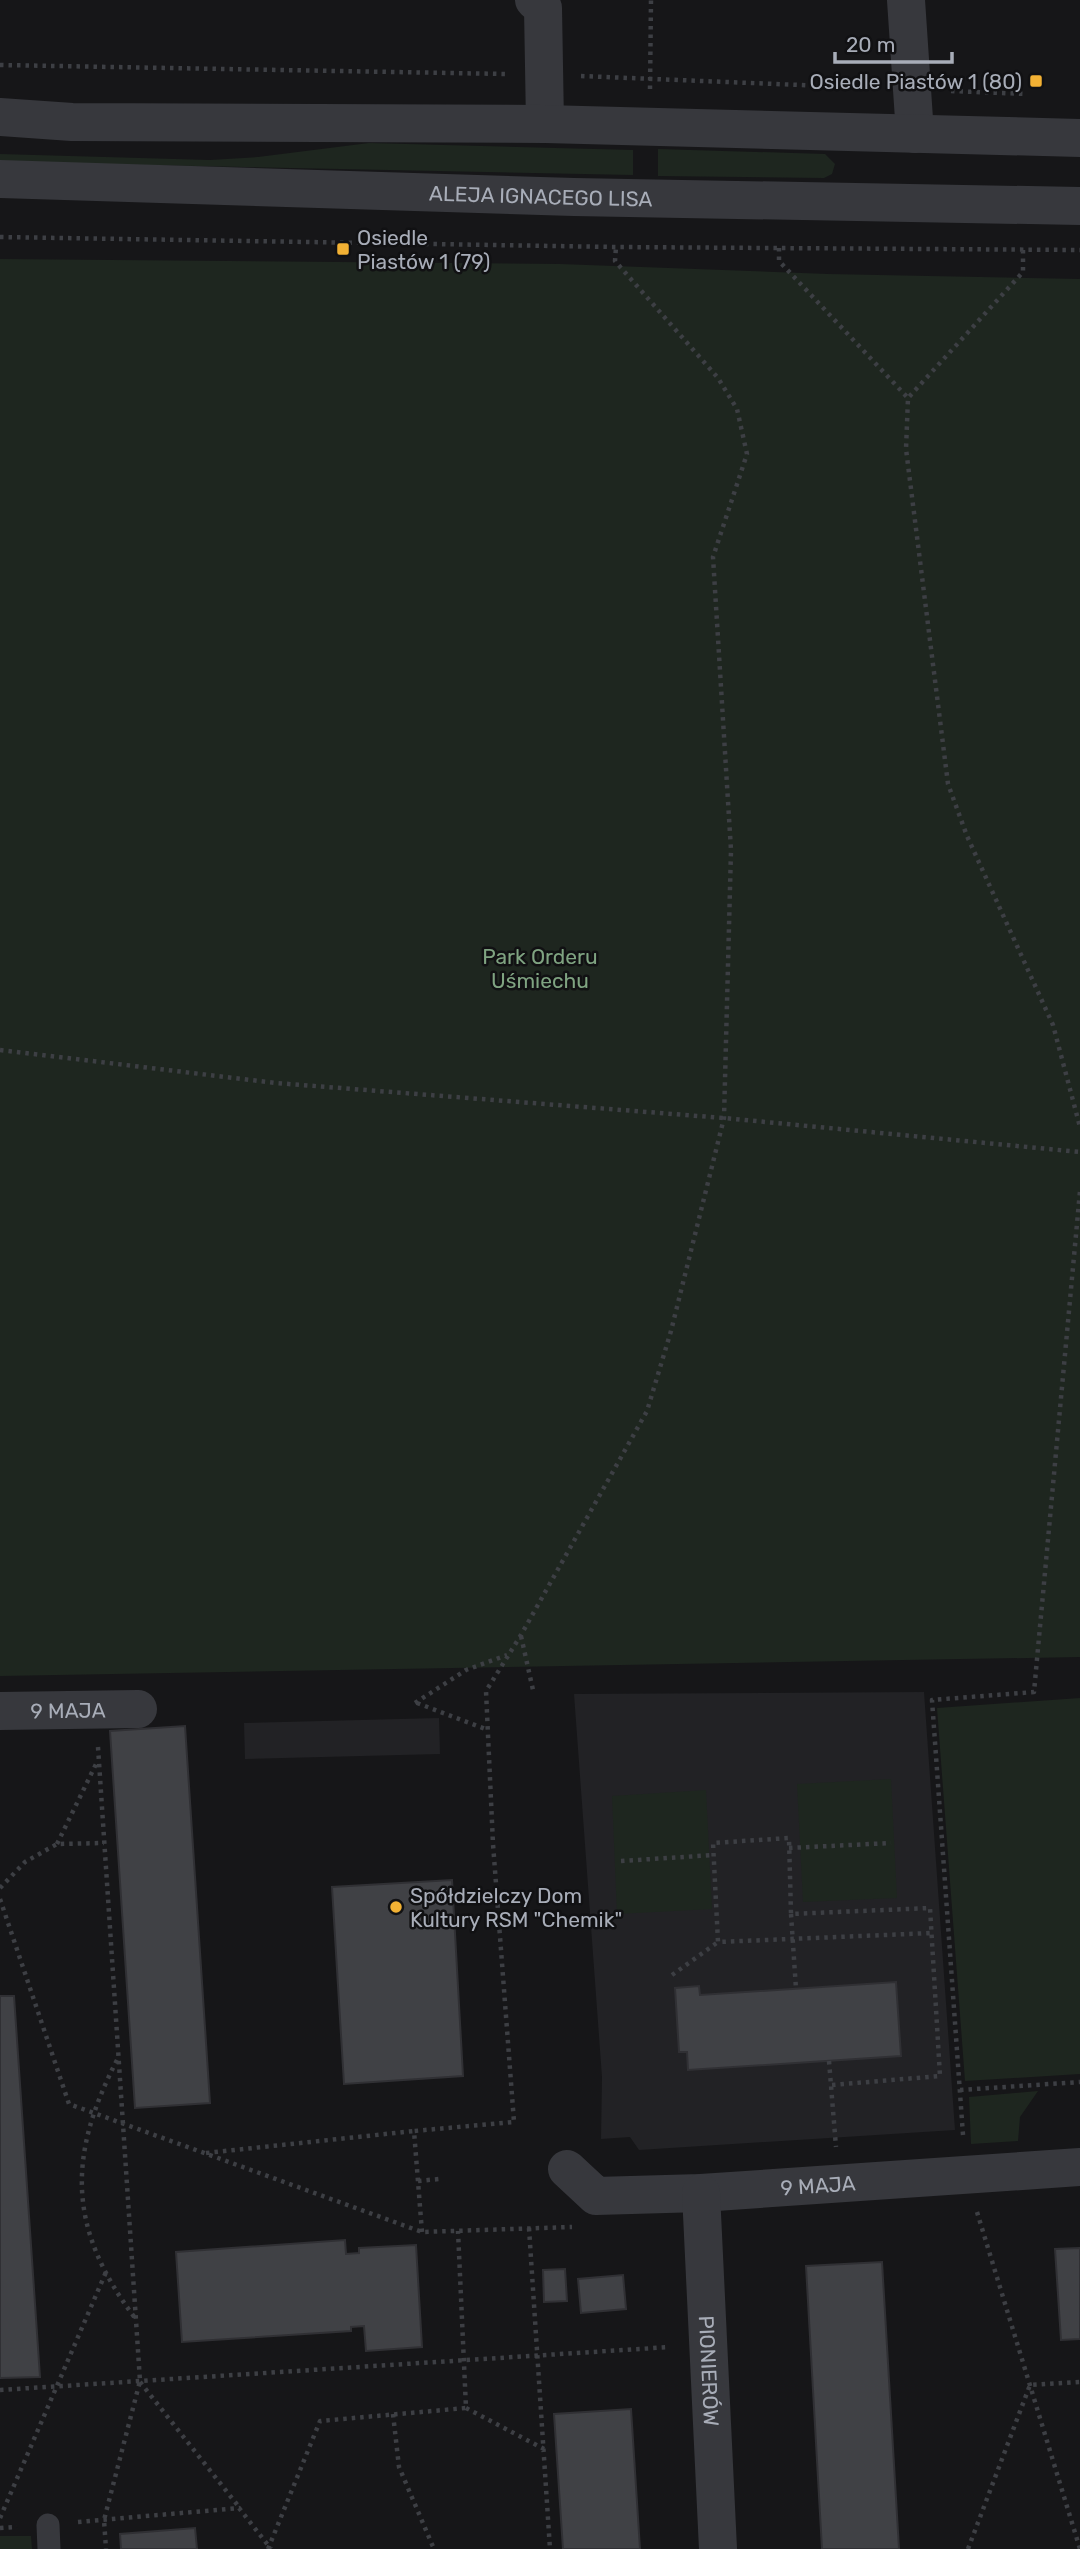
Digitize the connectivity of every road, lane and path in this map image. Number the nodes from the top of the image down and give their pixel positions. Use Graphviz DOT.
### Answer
graph roads {
  1 [pos="534,0"];
  2 [pos="906,0"];
  3 [pos="0,117"];
  4 [pos="545,124"];
  5 [pos="915,134"];
  6 [pos="1080,138"];
  7 [pos="0,179"];
  8 [pos="1080,206"];
  9 [pos="0,237"];
  10 [pos="616,247"];
  11 [pos="779,248"];
  12 [pos="1024,250"];
  13 [pos="1080,250"];
  14 [pos="908,397"];
  15 [pos="0,1050"];
  16 [pos="724,1118"];
  17 [pos="1080,1127"];
  18 [pos="1080,1152"];
  19 [pos="1080,1191"];
  20 [pos="521,1635"];
  21 [pos="509,1654"];
  22 [pos="533,1690"];
  23 [pos="138,1709"];
  24 [pos="95,1710"];
  25 [pos="0,1711"];
  26 [pos="488,1730"];
  27 [pos="98,1758"];
  28 [pos="104,1843"];
  29 [pos="891,1843"];
  30 [pos="57,1844"];
  31 [pos="789,1848"];
  32 [pos="714,1855"];
  33 [pos="621,1861"];
  34 [pos="0,1888"];
  35 [pos="0,1899"];
  36 [pos="791,1914"];
  37 [pos="932,1933"];
  38 [pos="792,1939"];
  39 [pos="718,1942"];
  40 [pos="672,1975"];
  41 [pos="796,1989"];
  42 [pos="118,2057"];
  43 [pos="829,2061"];
  44 [pos="1080,2082"];
  45 [pos="832,2085"];
  46 [pos="960,2090"];
  47 [pos="92,2113"];
  48 [pos="123,2124"];
  49 [pos="414,2131"];
  50 [pos="205,2153"];
  51 [pos="837,2158"];
  52 [pos="1080,2167"];
  53 [pos="567,2169"];
  54 [pos="971,2173"];
  55 [pos="439,2179"];
  56 [pos="418,2181"];
  57 [pos="701,2193"];
  58 [pos="583,2226"];
  59 [pos="529,2228"];
  60 [pos="458,2231"];
  61 [pos="422,2232"];
  62 [pos="106,2272"];
  63 [pos="136,2319"];
  64 [pos="677,2347"];
  65 [pos="140,2381"];
  66 [pos="1080,2382"];
  67 [pos="1030,2385"];
  68 [pos="55,2387"];
  69 [pos="0,2390"];
  70 [pos="466,2408"];
  71 [pos="393,2414"];
  72 [pos="544,2449"];
  73 [pos="239,2508"];
  74 [pos="0,2518"];
  75 [pos="104,2520"];
  76 [pos="48,2525"];
  77 [pos="0,2528"];
  78 [pos="269,2548"];
  79 [pos="49,2549"];
  80 [pos="106,2549"];
  81 [pos="434,2549"];
  82 [pos="550,2549"];
  83 [pos="718,2549"];
  84 [pos="968,2549"];
  85 [pos="1080,2549"];
  1 -- 4 [label="street"];
  2 -- 5 [label="street"];
  3 -- 4 [label="street"];
  4 -- 5 [label="street"];
  5 -- 6 [label="street"];
  7 -- 8 [label="street, ALEJA IGNACEGO LISA"];
  9 -- 10 [label="path"];
  10 -- 11 [label="path"];
  10 -- 16 [label="path"];
  11 -- 12 [label="path"];
  11 -- 14 [label="path"];
  12 -- 13 [label="path"];
  12 -- 14 [label="path"];
  14 -- 17 [label="path"];
  15 -- 16 [label="path"];
  16 -- 18 [label="path"];
  16 -- 20 [label="path"];
  19 -- 46 [label="path"];
  20 -- 21 [label="path"];
  20 -- 22 [label="path"];
  21 -- 26 [label="path"];
  21 -- 26 [label="path"];
  23 -- 24 [label="street, 9 MAJA"];
  24 -- 25 [label="street, 9 MAJA"];
  24 -- 27 [label="path"];
  26 -- 49 [label="path"];
  27 -- 28 [label="path"];
  27 -- 30 [label="path"];
  28 -- 30 [label="path"];
  28 -- 42 [label="path"];
  29 -- 31 [label="path"];
  30 -- 34 [label="path"];
  31 -- 32 [label="path"];
  31 -- 36 [label="path"];
  32 -- 33 [label="path"];
  32 -- 39 [label="path"];
  35 -- 47 [label="path"];
  36 -- 37 [label="path"];
  36 -- 38 [label="path"];
  37 -- 38 [label="path"];
  37 -- 45 [label="path"];
  38 -- 39 [label="path"];
  38 -- 41 [label="path"];
  39 -- 40 [label="path"];
  42 -- 47 [label="path"];
  42 -- 48 [label="path"];
  43 -- 45 [label="path"];
  44 -- 46 [label="path"];
  45 -- 51 [label="path"];
  46 -- 54 [label="path"];
  47 -- 48 [label="path"];
  47 -- 62 [label="path"];
  48 -- 50 [label="path"];
  48 -- 63 [label="path"];
  49 -- 50 [label="path"];
  49 -- 56 [label="path"];
  50 -- 61 [label="path"];
  52 -- 54 [label="street, 9 MAJA"];
  53 -- 57 [label="street, 9 MAJA"];
  54 -- 57 [label="street, 9 MAJA"];
  54 -- 67 [label="path"];
  55 -- 56 [label="path"];
  56 -- 61 [label="path"];
  57 -- 83 [label="street, PIONIERÓW"];
  58 -- 59 [label="path"];
  59 -- 60 [label="path"];
  59 -- 72 [label="path"];
  60 -- 61 [label="path"];
  60 -- 70 [label="path"];
  62 -- 63 [label="path"];
  62 -- 68 [label="path"];
  63 -- 65 [label="path"];
  64 -- 65 [label="path"];
  65 -- 68 [label="path"];
  65 -- 73 [label="path"];
  65 -- 75 [label="path"];
  66 -- 67 [label="path"];
  67 -- 84 [label="path"];
  67 -- 85 [label="path"];
  68 -- 69 [label="path"];
  68 -- 74 [label="path"];
  70 -- 71 [label="path"];
  70 -- 72 [label="path"];
  71 -- 78 [label="path"];
  71 -- 81 [label="path"];
  72 -- 82 [label="path"];
  73 -- 75 [label="path"];
  73 -- 78 [label="path"];
  75 -- 76 [label="path"];
  75 -- 80 [label="path"];
  76 -- 77 [label="path"];
  76 -- 79 [label="lane"];
}
